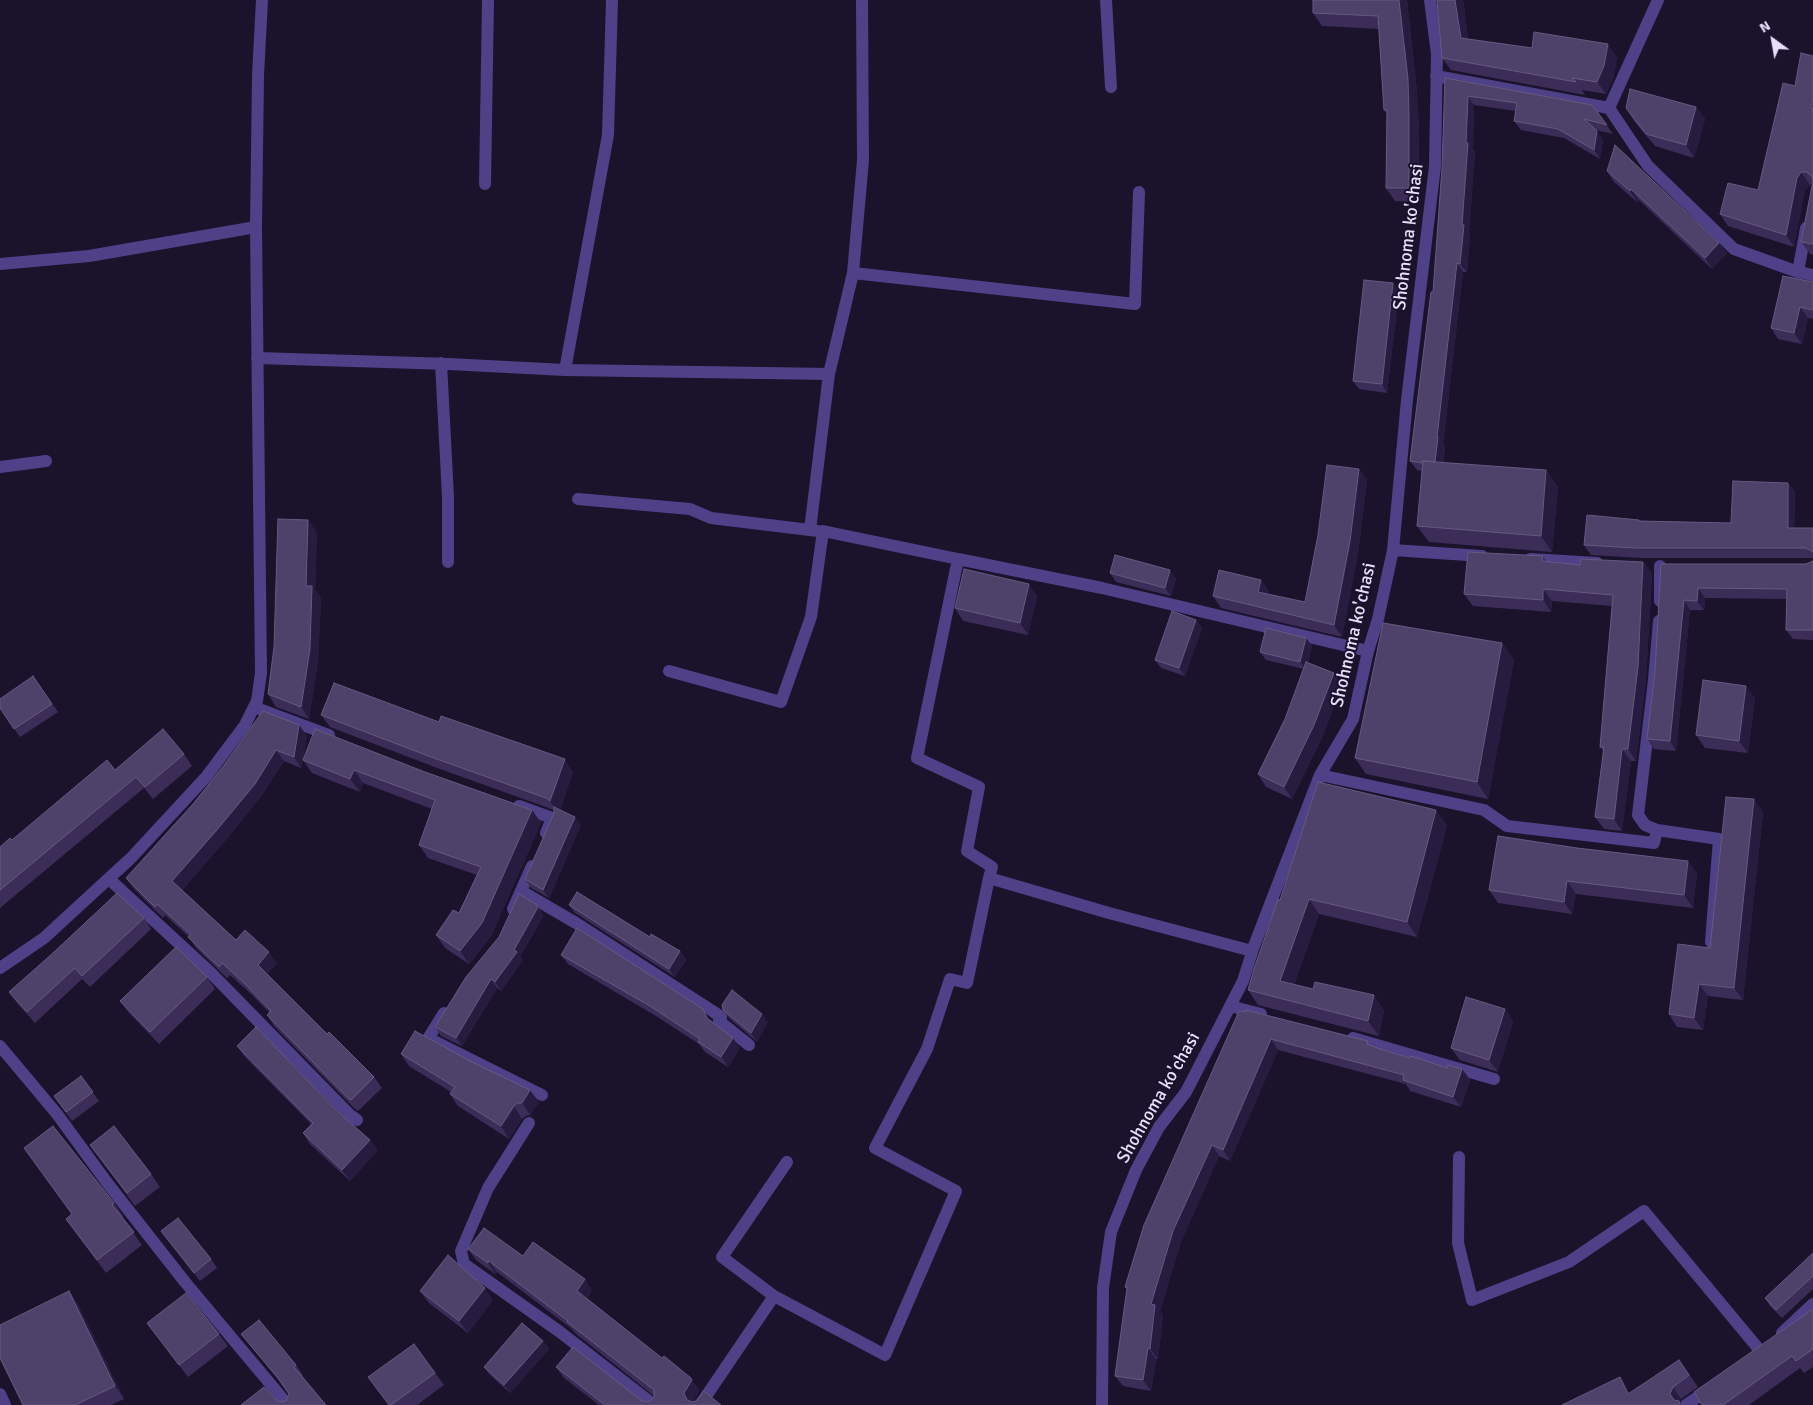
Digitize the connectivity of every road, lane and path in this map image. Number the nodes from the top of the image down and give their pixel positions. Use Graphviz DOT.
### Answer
graph roads {
  1 [pos="262,0"];
  2 [pos="488,0"];
  3 [pos="612,0"];
  4 [pos="862,0"];
  5 [pos="1106,0"];
  6 [pos="1430,0"];
  7 [pos="1658,0"];
  8 [pos="1436,76"];
  9 [pos="1111,87"];
  10 [pos="1609,108"];
  11 [pos="485,184"];
  12 [pos="1139,192"];
  13 [pos="1808,218"];
  14 [pos="256,227"];
  15 [pos="0,264"];
  16 [pos="1798,272"];
  17 [pos="852,274"];
  18 [pos="1813,275"];
  19 [pos="257,358"];
  20 [pos="441,363"];
  21 [pos="565,370"];
  22 [pos="829,374"];
  23 [pos="46,461"];
  24 [pos="0,467"];
  25 [pos="578,499"];
  26 [pos="810,530"];
  27 [pos="823,531"];
  28 [pos="1392,550"];
  29 [pos="1492,556"];
  30 [pos="1522,558"];
  31 [pos="958,559"];
  32 [pos="448,562"];
  33 [pos="1611,564"];
  34 [pos="1660,566"];
  35 [pos="1368,651"];
  36 [pos="669,671"];
  37 [pos="254,707"];
  38 [pos="342,740"];
  39 [pos="1320,775"];
  40 [pos="508,802"];
  41 [pos="1657,830"];
  42 [pos="989,878"];
  43 [pos="109,879"];
  44 [pos="521,892"];
  45 [pos="509,917"];
  46 [pos="1711,942"];
  47 [pos="1252,951"];
  48 [pos="0,968"];
  49 [pos="450,1004"];
  50 [pos="1230,1006"];
  51 [pos="1278,1018"];
  52 [pos="1345,1036"];
  53 [pos="749,1044"];
  54 [pos="0,1046"];
  55 [pos="1494,1079"];
  56 [pos="542,1095"];
  57 [pos="357,1120"];
  58 [pos="529,1123"];
  59 [pos="1459,1157"];
  60 [pos="787,1162"];
  61 [pos="774,1296"];
  62 [pos="1813,1304"];
  63 [pos="1724,1379"];
  64 [pos="0,1394"];
  65 [pos="5,1405"];
  66 [pos="288,1405"];
  67 [pos="654,1405"];
  68 [pos="700,1405"];
  69 [pos="1102,1405"];
  70 [pos="1686,1405"];
  1 -- 14 [label="street"];
  2 -- 11 [label="street"];
  3 -- 21 [label="street"];
  4 -- 17 [label="street"];
  5 -- 9 [label="street"];
  6 -- 8 [label="street, Shohnoma ko'chasi"];
  7 -- 10 [label="street"];
  8 -- 10 [label="street"];
  8 -- 28 [label="street, Shohnoma ko'chasi"];
  10 -- 16 [label="street"];
  12 -- 17 [label="street"];
  13 -- 16 [label="street"];
  14 -- 15 [label="street"];
  14 -- 19 [label="street"];
  16 -- 18 [label="street"];
  17 -- 22 [label="street"];
  19 -- 20 [label="street"];
  19 -- 37 [label="street"];
  20 -- 21 [label="street"];
  20 -- 32 [label="street"];
  21 -- 22 [label="street"];
  22 -- 26 [label="street"];
  23 -- 24 [label="street"];
  25 -- 26 [label="street"];
  26 -- 27 [label="street"];
  27 -- 31 [label="street"];
  27 -- 36 [label="street"];
  28 -- 29 [label="street"];
  28 -- 35 [label="street, Shohnoma ko'chasi"];
  30 -- 33 [label="street"];
  31 -- 35 [label="street"];
  31 -- 42 [label="street"];
  34 -- 41 [label="street"];
  35 -- 39 [label="street, Shohnoma ko'chasi"];
  37 -- 38 [label="street"];
  37 -- 43 [label="street"];
  39 -- 41 [label="street"];
  39 -- 47 [label="street, Shohnoma ko'chasi"];
  40 -- 44 [label="street"];
  41 -- 46 [label="street"];
  42 -- 47 [label="street"];
  42 -- 61 [label="street"];
  43 -- 48 [label="street"];
  43 -- 57 [label="street"];
  44 -- 45 [label="street"];
  44 -- 53 [label="street"];
  47 -- 50 [label="street, Shohnoma ko'chasi"];
  49 -- 56 [label="street"];
  50 -- 51 [label="street"];
  50 -- 69 [label="street, Shohnoma ko'chasi"];
  52 -- 55 [label="street"];
  54 -- 66 [label="street"];
  58 -- 67 [label="street"];
  59 -- 62 [label="street"];
  60 -- 61 [label="street"];
  61 -- 68 [label="street"];
  63 -- 70 [label="street"];
  64 -- 65 [label="street"];
}
